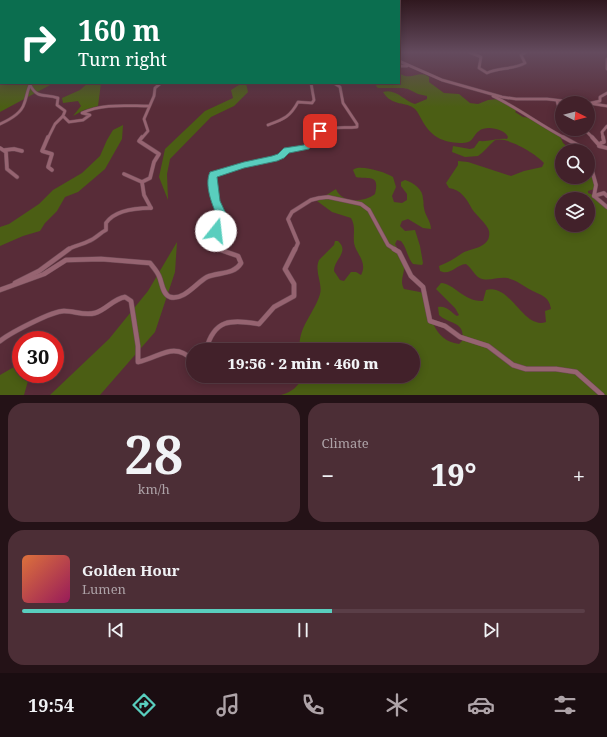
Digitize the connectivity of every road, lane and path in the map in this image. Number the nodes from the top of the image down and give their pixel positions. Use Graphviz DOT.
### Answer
graph roads {
  1 [pos="420,70"];
  2 [pos="30,84"];
  3 [pos="160,84"];
  4 [pos="311,84"];
  5 [pos="335,84"];
  6 [pos="483,91"];
  7 [pos="607,93"];
  8 [pos="555,101"];
  9 [pos="595,102"];
  10 [pos="595,104"];
  11 [pos="149,106"];
  12 [pos="607,106"];
  13 [pos="63,116"];
  14 [pos="0,124"];
  15 [pos="268,125"];
  16 [pos="607,126"];
  17 [pos="590,136"];
  18 [pos="573,144"];
  19 [pos="599,146"];
  20 [pos="0,148"];
  21 [pos="607,148"];
  22 [pos="5,150"];
  23 [pos="22,151"];
  24 [pos="52,170"];
  25 [pos="124,174"];
  26 [pos="17,177"];
  27 [pos="595,181"];
  28 [pos="142,182"];
  29 [pos="595,192"];
  30 [pos="595,196"];
  31 [pos="606,196"];
  32 [pos="595,197"];
  33 [pos="607,207"];
  34 [pos="9,286"];
  35 [pos="0,290"];
  36 [pos="0,341"];
  37 [pos="207,343"];
  38 [pos="186,353"];
  39 [pos="602,395"];
  1 -- 6 [label="street"];
  2 -- 13 [label="street"];
  2 -- 14 [label="street"];
  3 -- 11 [label="street"];
  4 -- 15 [label="street"];
  5 -- 34 [label="street"];
  6 -- 8 [label="street"];
  6 -- 18 [label="street"];
  7 -- 9 [label="street"];
  10 -- 12 [label="street"];
  11 -- 13 [label="street"];
  11 -- 28 [label="street"];
  13 -- 24 [label="street"];
  16 -- 19 [label="street"];
  17 -- 19 [label="street"];
  19 -- 21 [label="street"];
  20 -- 22 [label="street"];
  22 -- 23 [label="street"];
  22 -- 26 [label="street"];
  25 -- 28 [label="street"];
  27 -- 29 [label="street"];
  28 -- 34 [label="street"];
  30 -- 31 [label="street"];
  32 -- 33 [label="street"];
  34 -- 35 [label="street"];
  36 -- 38 [label="street"];
  37 -- 39 [label="street"];
}
